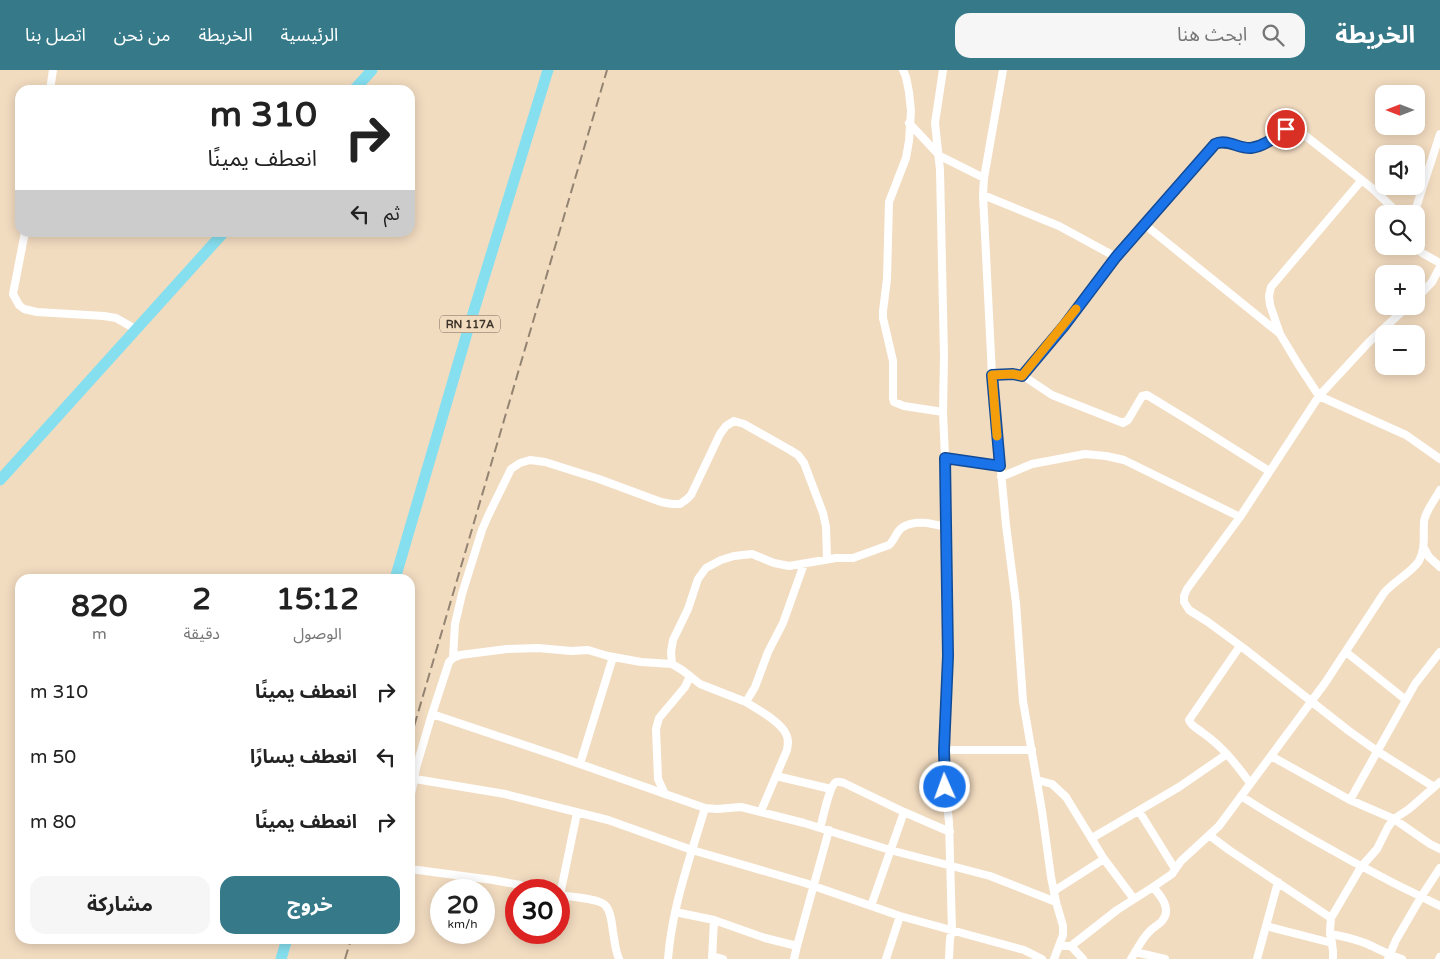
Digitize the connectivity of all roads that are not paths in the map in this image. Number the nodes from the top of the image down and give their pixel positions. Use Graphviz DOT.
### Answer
graph roads {
  1 [pos="53,70"];
  2 [pos="372,70"];
  3 [pos="548,70"];
  4 [pos="904,70"];
  5 [pos="943,70"];
  6 [pos="1003,70"];
  7 [pos="51,85"];
  8 [pos="358,85"];
  9 [pos="909,124"];
  10 [pos="1440,134"];
  11 [pos="940,156"];
  12 [pos="984,178"];
  13 [pos="1361,180"];
  14 [pos="983,195"];
  15 [pos="1389,205"];
  16 [pos="1417,205"];
  17 [pos="1144,224"];
  18 [pos="24,237"];
  19 [pos="220,237"];
  20 [pos="1425,255"];
  21 [pos="1116,257"];
  22 [pos="1440,265"];
  23 [pos="1425,289"];
  24 [pos="1398,315"];
  25 [pos="137,330"];
  26 [pos="1280,334"];
  27 [pos="992,375"];
  28 [pos="1022,376"];
  29 [pos="1319,396"];
  30 [pos="942,412"];
  31 [pos="945,458"];
  32 [pos="1440,459"];
  33 [pos="1000,466"];
  34 [pos="1269,471"];
  35 [pos="1002,477"];
  36 [pos="0,480"];
  37 [pos="1440,490"];
  38 [pos="1240,517"];
  39 [pos="946,527"];
  40 [pos="1424,548"];
  41 [pos="827,560"];
  42 [pos="804,564"];
  43 [pos="1440,567"];
  44 [pos="396,574"];
  45 [pos="1240,646"];
  46 [pos="1346,652"];
  47 [pos="1440,652"];
  48 [pos="613,657"];
  49 [pos="452,658"];
  50 [pos="672,664"];
  51 [pos="690,676"];
  52 [pos="1406,700"];
  53 [pos="1312,701"];
  54 [pos="746,702"];
  55 [pos="432,714"];
  56 [pos="944,750"];
  57 [pos="1032,750"];
  58 [pos="1377,751"];
  59 [pos="1228,754"];
  60 [pos="1271,756"];
  61 [pos="580,764"];
  62 [pos="776,776"];
  63 [pos="415,779"];
  64 [pos="1037,780"];
  65 [pos="1250,783"];
  66 [pos="1437,785"];
  67 [pos="831,789"];
  68 [pos="665,794"];
  69 [pos="1241,796"];
  70 [pos="1350,800"];
  71 [pos="705,808"];
  72 [pos="761,811"];
  73 [pos="1139,811"];
  74 [pos="904,812"];
  75 [pos="578,813"];
  76 [pos="1394,819"];
  77 [pos="820,828"];
  78 [pos="829,830"];
  79 [pos="950,832"];
  80 [pos="1209,835"];
  81 [pos="1092,838"];
  82 [pos="1440,849"];
  83 [pos="692,850"];
  84 [pos="890,850"];
  85 [pos="1104,859"];
  86 [pos="951,866"];
  87 [pos="1361,867"];
  88 [pos="1440,868"];
  89 [pos="1175,869"];
  90 [pos="415,870"];
  91 [pos="563,879"];
  92 [pos="505,882"];
  93 [pos="1278,882"];
  94 [pos="814,886"];
  95 [pos="1153,887"];
  96 [pos="1054,891"];
  97 [pos="570,897"];
  98 [pos="1421,897"];
  99 [pos="1134,899"];
  100 [pos="1056,902"];
  101 [pos="871,906"];
  102 [pos="1440,906"];
  103 [pos="675,912"];
  104 [pos="900,916"];
  105 [pos="1331,918"];
  106 [pos="714,920"];
  107 [pos="1266,926"];
  108 [pos="952,930"];
  109 [pos="1330,934"];
  110 [pos="1332,943"];
  111 [pos="286,944"];
  112 [pos="797,946"];
  113 [pos="1060,946"];
  114 [pos="1071,946"];
  115 [pos="1133,956"];
  116 [pos="1389,957"];
  117 [pos="712,958"];
  118 [pos="281,959"];
  119 [pos="620,959"];
  120 [pos="668,959"];
  121 [pos="723,959"];
  122 [pos="794,959"];
  123 [pos="886,959"];
  124 [pos="949,959"];
  125 [pos="1042,959"];
  126 [pos="1054,959"];
  127 [pos="1083,959"];
  128 [pos="1164,959"];
  129 [pos="1257,959"];
  130 [pos="1333,959"];
  131 [pos="1402,959"];
  1 -- 7 [label="street"];
  2 -- 8 [label="main road"];
  3 -- 44 [label="main road, RN 117A"];
  4 -- 9 [label="street"];
  5 -- 11 [label="street"];
  6 -- 12 [label="street"];
  9 -- 11 [label="street"];
  9 -- 30 [label="street"];
  10 -- 16 [label="street"];
  11 -- 12 [label="street"];
  11 -- 30 [label="street"];
  12 -- 14 [label="street"];
  13 -- 15 [label="street"];
  13 -- 17 [label="street"];
  13 -- 26 [label="street"];
  14 -- 21 [label="street"];
  14 -- 27 [label="street"];
  17 -- 21 [label="street"];
  17 -- 26 [label="street"];
  18 -- 25 [label="street"];
  19 -- 25 [label="main road"];
  20 -- 22 [label="street"];
  21 -- 28 [label="street"];
  22 -- 23 [label="street"];
  24 -- 29 [label="street"];
  25 -- 36 [label="main road"];
  26 -- 29 [label="street"];
  27 -- 28 [label="street"];
  27 -- 33 [label="street"];
  28 -- 34 [label="street"];
  29 -- 32 [label="street"];
  29 -- 34 [label="street"];
  30 -- 31 [label="street"];
  31 -- 33 [label="street"];
  31 -- 39 [label="street"];
  33 -- 35 [label="street"];
  34 -- 38 [label="street"];
  35 -- 38 [label="street"];
  35 -- 57 [label="street"];
  37 -- 40 [label="street"];
  38 -- 45 [label="street"];
  39 -- 41 [label="street"];
  39 -- 56 [label="street"];
  40 -- 43 [label="street"];
  40 -- 46 [label="street"];
  41 -- 42 [label="street"];
  41 -- 49 [label="street"];
  42 -- 50 [label="street"];
  42 -- 54 [label="street"];
  45 -- 53 [label="street"];
  45 -- 59 [label="street"];
  46 -- 52 [label="street"];
  46 -- 53 [label="street"];
  47 -- 52 [label="street"];
  48 -- 49 [label="street"];
  48 -- 50 [label="street"];
  48 -- 61 [label="street"];
  49 -- 55 [label="street"];
  50 -- 51 [label="street"];
  51 -- 54 [label="street"];
  51 -- 68 [label="street"];
  52 -- 58 [label="street"];
  53 -- 58 [label="street"];
  53 -- 60 [label="street"];
  54 -- 62 [label="street"];
  55 -- 61 [label="street"];
  55 -- 63 [label="street"];
  56 -- 57 [label="street"];
  56 -- 79 [label="street"];
  57 -- 64 [label="street"];
  58 -- 66 [label="street"];
  58 -- 70 [label="street"];
  59 -- 65 [label="street"];
  59 -- 73 [label="street"];
  60 -- 65 [label="street"];
  60 -- 70 [label="street"];
  61 -- 68 [label="street"];
  62 -- 67 [label="street"];
  62 -- 72 [label="street"];
  63 -- 75 [label="street"];
  64 -- 81 [label="street"];
  64 -- 96 [label="street"];
  65 -- 69 [label="street"];
  66 -- 76 [label="street"];
  67 -- 74 [label="street"];
  67 -- 77 [label="street"];
  68 -- 71 [label="street"];
  69 -- 80 [label="street"];
  69 -- 87 [label="street"];
  70 -- 76 [label="street"];
  71 -- 72 [label="street"];
  71 -- 83 [label="street"];
  72 -- 77 [label="street"];
  73 -- 81 [label="street"];
  73 -- 89 [label="street"];
  74 -- 79 [label="street"];
  74 -- 84 [label="street"];
  75 -- 83 [label="street"];
  75 -- 91 [label="street"];
  76 -- 82 [label="street"];
  76 -- 87 [label="street"];
  77 -- 78 [label="street"];
  78 -- 84 [label="street"];
  78 -- 94 [label="street"];
  79 -- 86 [label="street"];
  80 -- 89 [label="street"];
  80 -- 93 [label="street"];
  81 -- 85 [label="street"];
  83 -- 94 [label="street"];
  83 -- 103 [label="street"];
  84 -- 86 [label="street"];
  84 -- 101 [label="street"];
  85 -- 96 [label="street"];
  85 -- 99 [label="street"];
  86 -- 100 [label="street"];
  86 -- 108 [label="street"];
  87 -- 98 [label="street"];
  87 -- 105 [label="street"];
  88 -- 98 [label="street"];
  89 -- 95 [label="street"];
  90 -- 92 [label="street"];
  93 -- 105 [label="street"];
  93 -- 107 [label="street"];
  94 -- 101 [label="street"];
  94 -- 112 [label="street"];
  95 -- 99 [label="street"];
  95 -- 115 [label="street"];
  96 -- 100 [label="street"];
  97 -- 119 [label="street"];
  98 -- 102 [label="street"];
  98 -- 116 [label="street"];
  99 -- 114 [label="street"];
  100 -- 113 [label="street"];
  101 -- 104 [label="street"];
  103 -- 106 [label="street"];
  103 -- 120 [label="street"];
  104 -- 108 [label="street"];
  104 -- 123 [label="street"];
  105 -- 109 [label="street"];
  106 -- 112 [label="street"];
  106 -- 117 [label="street"];
  107 -- 110 [label="street"];
  107 -- 129 [label="street"];
  108 -- 124 [label="street"];
  108 -- 125 [label="street"];
  109 -- 110 [label="street"];
  109 -- 116 [label="street"];
  110 -- 130 [label="street"];
  111 -- 118 [label="main road"];
  112 -- 122 [label="street"];
  113 -- 114 [label="street"];
  113 -- 126 [label="street"];
  114 -- 127 [label="street"];
  115 -- 128 [label="street"];
  116 -- 131 [label="street"];
  117 -- 121 [label="street"];
}
